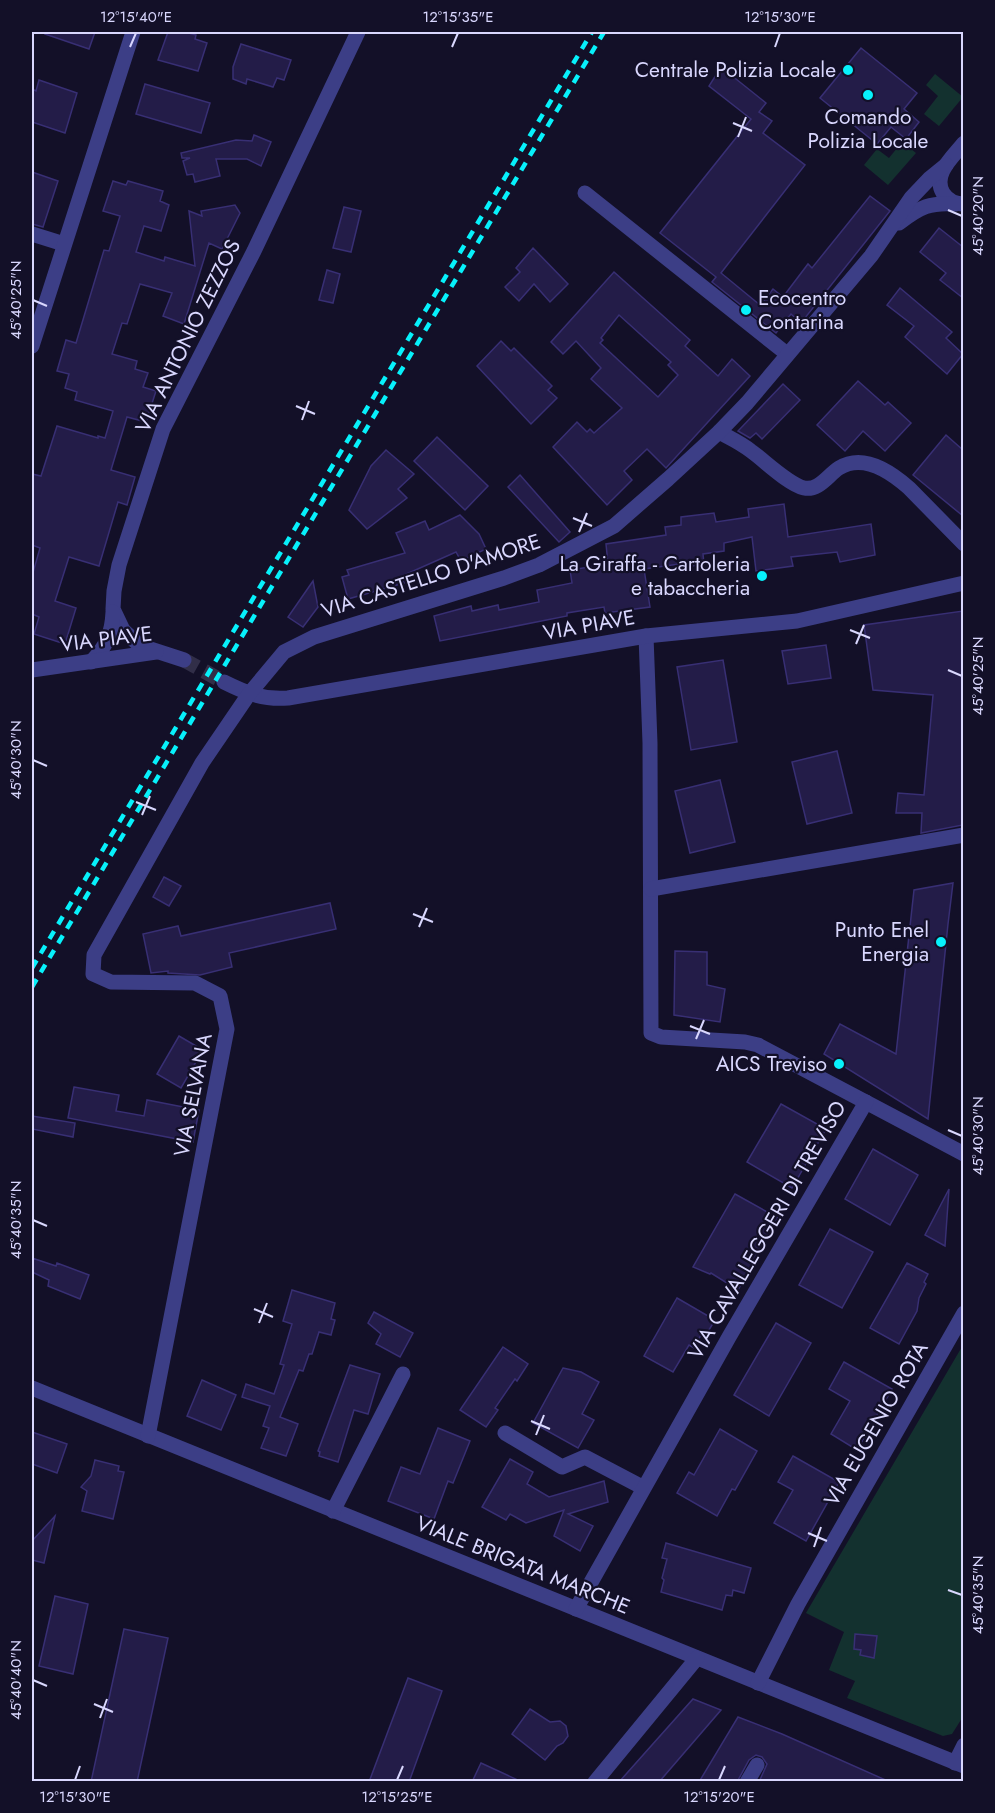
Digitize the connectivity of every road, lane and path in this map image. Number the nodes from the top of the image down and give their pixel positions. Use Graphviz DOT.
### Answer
graph roads {
  1 [pos="133,32"];
  2 [pos="358,32"];
  3 [pos="963,143"];
  4 [pos="946,165"];
  5 [pos="585,193"];
  6 [pos="960,204"];
  7 [pos="892,228"];
  8 [pos="32,234"];
  9 [pos="64,244"];
  10 [pos="32,346"];
  11 [pos="787,354"];
  12 [pos="719,432"];
  13 [pos="963,544"];
  14 [pos="963,584"];
  15 [pos="113,609"];
  16 [pos="646,636"];
  17 [pos="159,652"];
  18 [pos="184,660"];
  19 [pos="91,662"];
  20 [pos="32,670"];
  21 [pos="224,682"];
  22 [pos="249,694"];
  23 [pos="963,835"];
  24 [pos="651,889"];
  25 [pos="866,1102"];
  26 [pos="963,1154"];
  27 [pos="963,1312"];
  28 [pos="403,1374"];
  29 [pos="32,1388"];
  30 [pos="505,1434"];
  31 [pos="148,1436"];
  32 [pos="642,1487"];
  33 [pos="333,1510"];
  34 [pos="576,1609"];
  35 [pos="697,1658"];
  36 [pos="758,1683"];
  37 [pos="963,1745"];
  38 [pos="959,1765"];
  39 [pos="757,1766"];
  40 [pos="595,1782"];
  41 [pos="747,1782"];
  1 -- 9 [label="street"];
  2 -- 15 [label="street, VIA ANTONIO ZEZZOS"];
  3 -- 4 [label="street, VIA CASTELLO D'AMORE"];
  4 -- 6 [label="street, VIA CASTELLO D'AMORE"];
  4 -- 7 [label="street, VIA CASTELLO D'AMORE"];
  5 -- 11 [label="street"];
  6 -- 7 [label="street, VIA CASTELLO D'AMORE"];
  7 -- 11 [label="street, VIA CASTELLO D'AMORE"];
  8 -- 9 [label="street"];
  9 -- 10 [label="street"];
  11 -- 12 [label="street, VIA CASTELLO D'AMORE"];
  12 -- 13 [label="street"];
  12 -- 22 [label="street, VIA CASTELLO D'AMORE"];
  14 -- 16 [label="street, VIA PIAVE"];
  15 -- 17 [label="street"];
  15 -- 19 [label="street, VIA ANTONIO ZEZZOS"];
  16 -- 22 [label="street, VIA PIAVE"];
  16 -- 24 [label="street, VIA CAVALLEGGERI DI TREVISO"];
  17 -- 18 [label="street, VIA PIAVE"];
  17 -- 19 [label="street, VIA PIAVE"];
  19 -- 20 [label="street, VIA PIAVE"];
  21 -- 22 [label="street, VIA PIAVE"];
  22 -- 31 [label="street, VIA SELVANA"];
  23 -- 24 [label="street"];
  24 -- 25 [label="street, VIA CAVALLEGGERI DI TREVISO"];
  25 -- 26 [label="street"];
  25 -- 32 [label="street, VIA CAVALLEGGERI DI TREVISO"];
  27 -- 36 [label="street, VIA EUGENIO ROTA"];
  28 -- 33 [label="street"];
  29 -- 31 [label="street, VIALE BRIGATA MARCHE"];
  30 -- 32 [label="street"];
  31 -- 33 [label="street, VIALE BRIGATA MARCHE"];
  32 -- 34 [label="street, VIA CAVALLEGGERI DI TREVISO"];
  33 -- 34 [label="street, VIALE BRIGATA MARCHE"];
  34 -- 35 [label="street, VIALE BRIGATA MARCHE"];
  35 -- 36 [label="street, VIALE BRIGATA MARCHE"];
  35 -- 40 [label="street"];
  36 -- 38 [label="street, VIALE BRIGATA MARCHE"];
  37 -- 38 [label="street"];
  39 -- 41 [label="street"];
}
